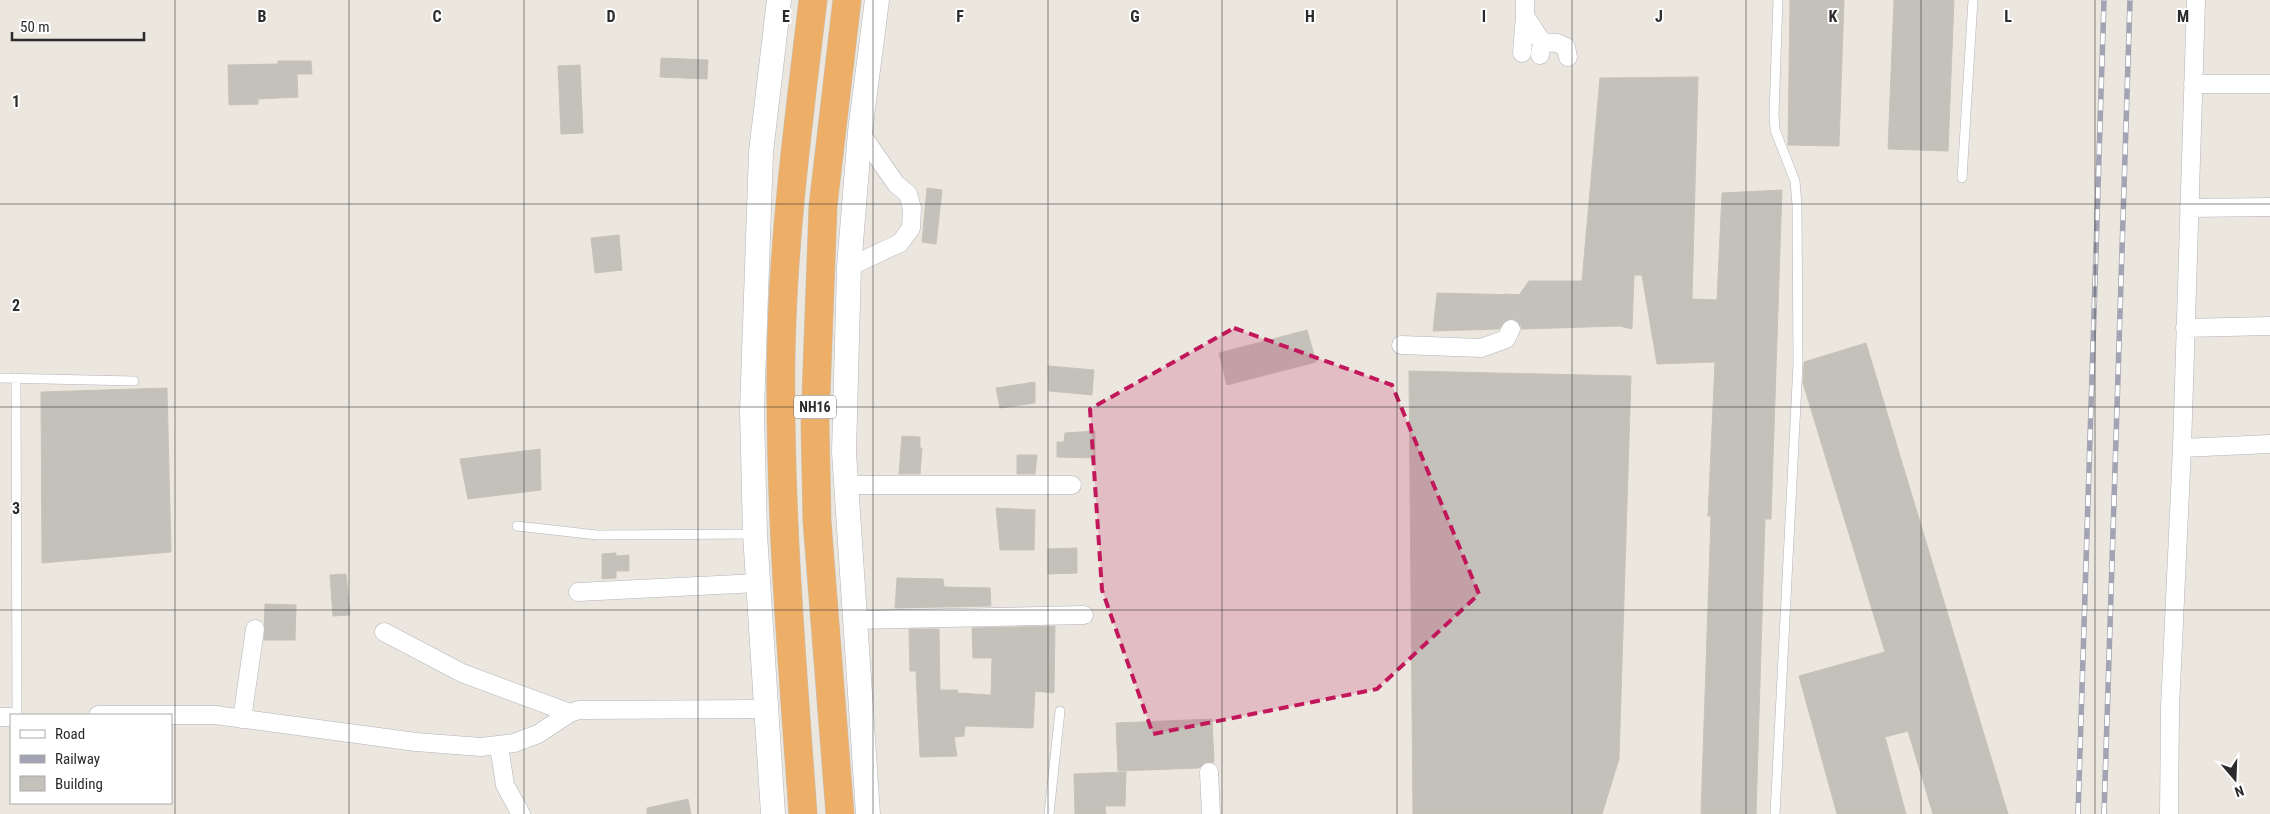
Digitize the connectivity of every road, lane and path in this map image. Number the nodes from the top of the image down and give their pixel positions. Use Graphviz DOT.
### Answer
graph roads {
  1 [pos="779,0"];
  2 [pos="813,0"];
  3 [pos="847,0"];
  4 [pos="876,0"];
  5 [pos="1778,0"];
  6 [pos="1973,0"];
  7 [pos="2196,0"];
  8 [pos="1525,8"];
  9 [pos="1522,53"];
  10 [pos="1568,57"];
  11 [pos="2193,84"];
  12 [pos="2270,84"];
  13 [pos="860,132"];
  14 [pos="1962,178"];
  15 [pos="2270,207"];
  16 [pos="2189,208"];
  17 [pos="850,267"];
  18 [pos="2270,326"];
  19 [pos="2185,328"];
  20 [pos="1511,329"];
  21 [pos="1401,345"];
  22 [pos="0,378"];
  23 [pos="16,378"];
  24 [pos="134,381"];
  25 [pos="2270,444"];
  26 [pos="2182,448"];
  27 [pos="846,485"];
  28 [pos="1072,485"];
  29 [pos="517,526"];
  30 [pos="755,534"];
  31 [pos="758,583"];
  32 [pos="578,592"];
  33 [pos="1084,615"];
  34 [pos="855,620"];
  35 [pos="255,629"];
  36 [pos="384,632"];
  37 [pos="764,708"];
  38 [pos="1060,711"];
  39 [pos="570,713"];
  40 [pos="17,714"];
  41 [pos="145,714"];
  42 [pos="242,718"];
  43 [pos="499,746"];
  44 [pos="1209,772"];
  45 [pos="521,814"];
  46 [pos="773,814"];
  47 [pos="803,814"];
  48 [pos="840,814"];
  49 [pos="868,814"];
  50 [pos="1049,814"];
  51 [pos="1211,814"];
  52 [pos="1775,814"];
  53 [pos="2169,814"];
  1 -- 30 [label="main road"];
  2 -- 47 [label="highway, NH16"];
  3 -- 48 [label="highway, NH16"];
  4 -- 13 [label="main road"];
  5 -- 52 [label="lane"];
  6 -- 14 [label="lane"];
  7 -- 11 [label="street"];
  8 -- 9 [label="street"];
  8 -- 10 [label="street"];
  11 -- 12 [label="street"];
  11 -- 16 [label="street"];
  13 -- 17 [label="main road"];
  13 -- 17 [label="street"];
  15 -- 16 [label="street"];
  16 -- 19 [label="street"];
  17 -- 27 [label="main road"];
  18 -- 19 [label="street"];
  19 -- 26 [label="street"];
  20 -- 21 [label="street"];
  22 -- 23 [label="lane"];
  23 -- 24 [label="lane"];
  23 -- 40 [label="lane"];
  25 -- 26 [label="street"];
  26 -- 53 [label="street"];
  27 -- 28 [label="street"];
  27 -- 34 [label="main road"];
  29 -- 30 [label="lane"];
  30 -- 31 [label="main road"];
  31 -- 32 [label="street"];
  31 -- 37 [label="main road"];
  33 -- 34 [label="street"];
  34 -- 49 [label="main road"];
  35 -- 42 [label="street"];
  36 -- 39 [label="street"];
  37 -- 39 [label="street"];
  37 -- 46 [label="main road"];
  38 -- 50 [label="lane"];
  39 -- 43 [label="street"];
  41 -- 42 [label="street"];
  42 -- 43 [label="street"];
  43 -- 45 [label="street"];
  44 -- 51 [label="street"];
}
